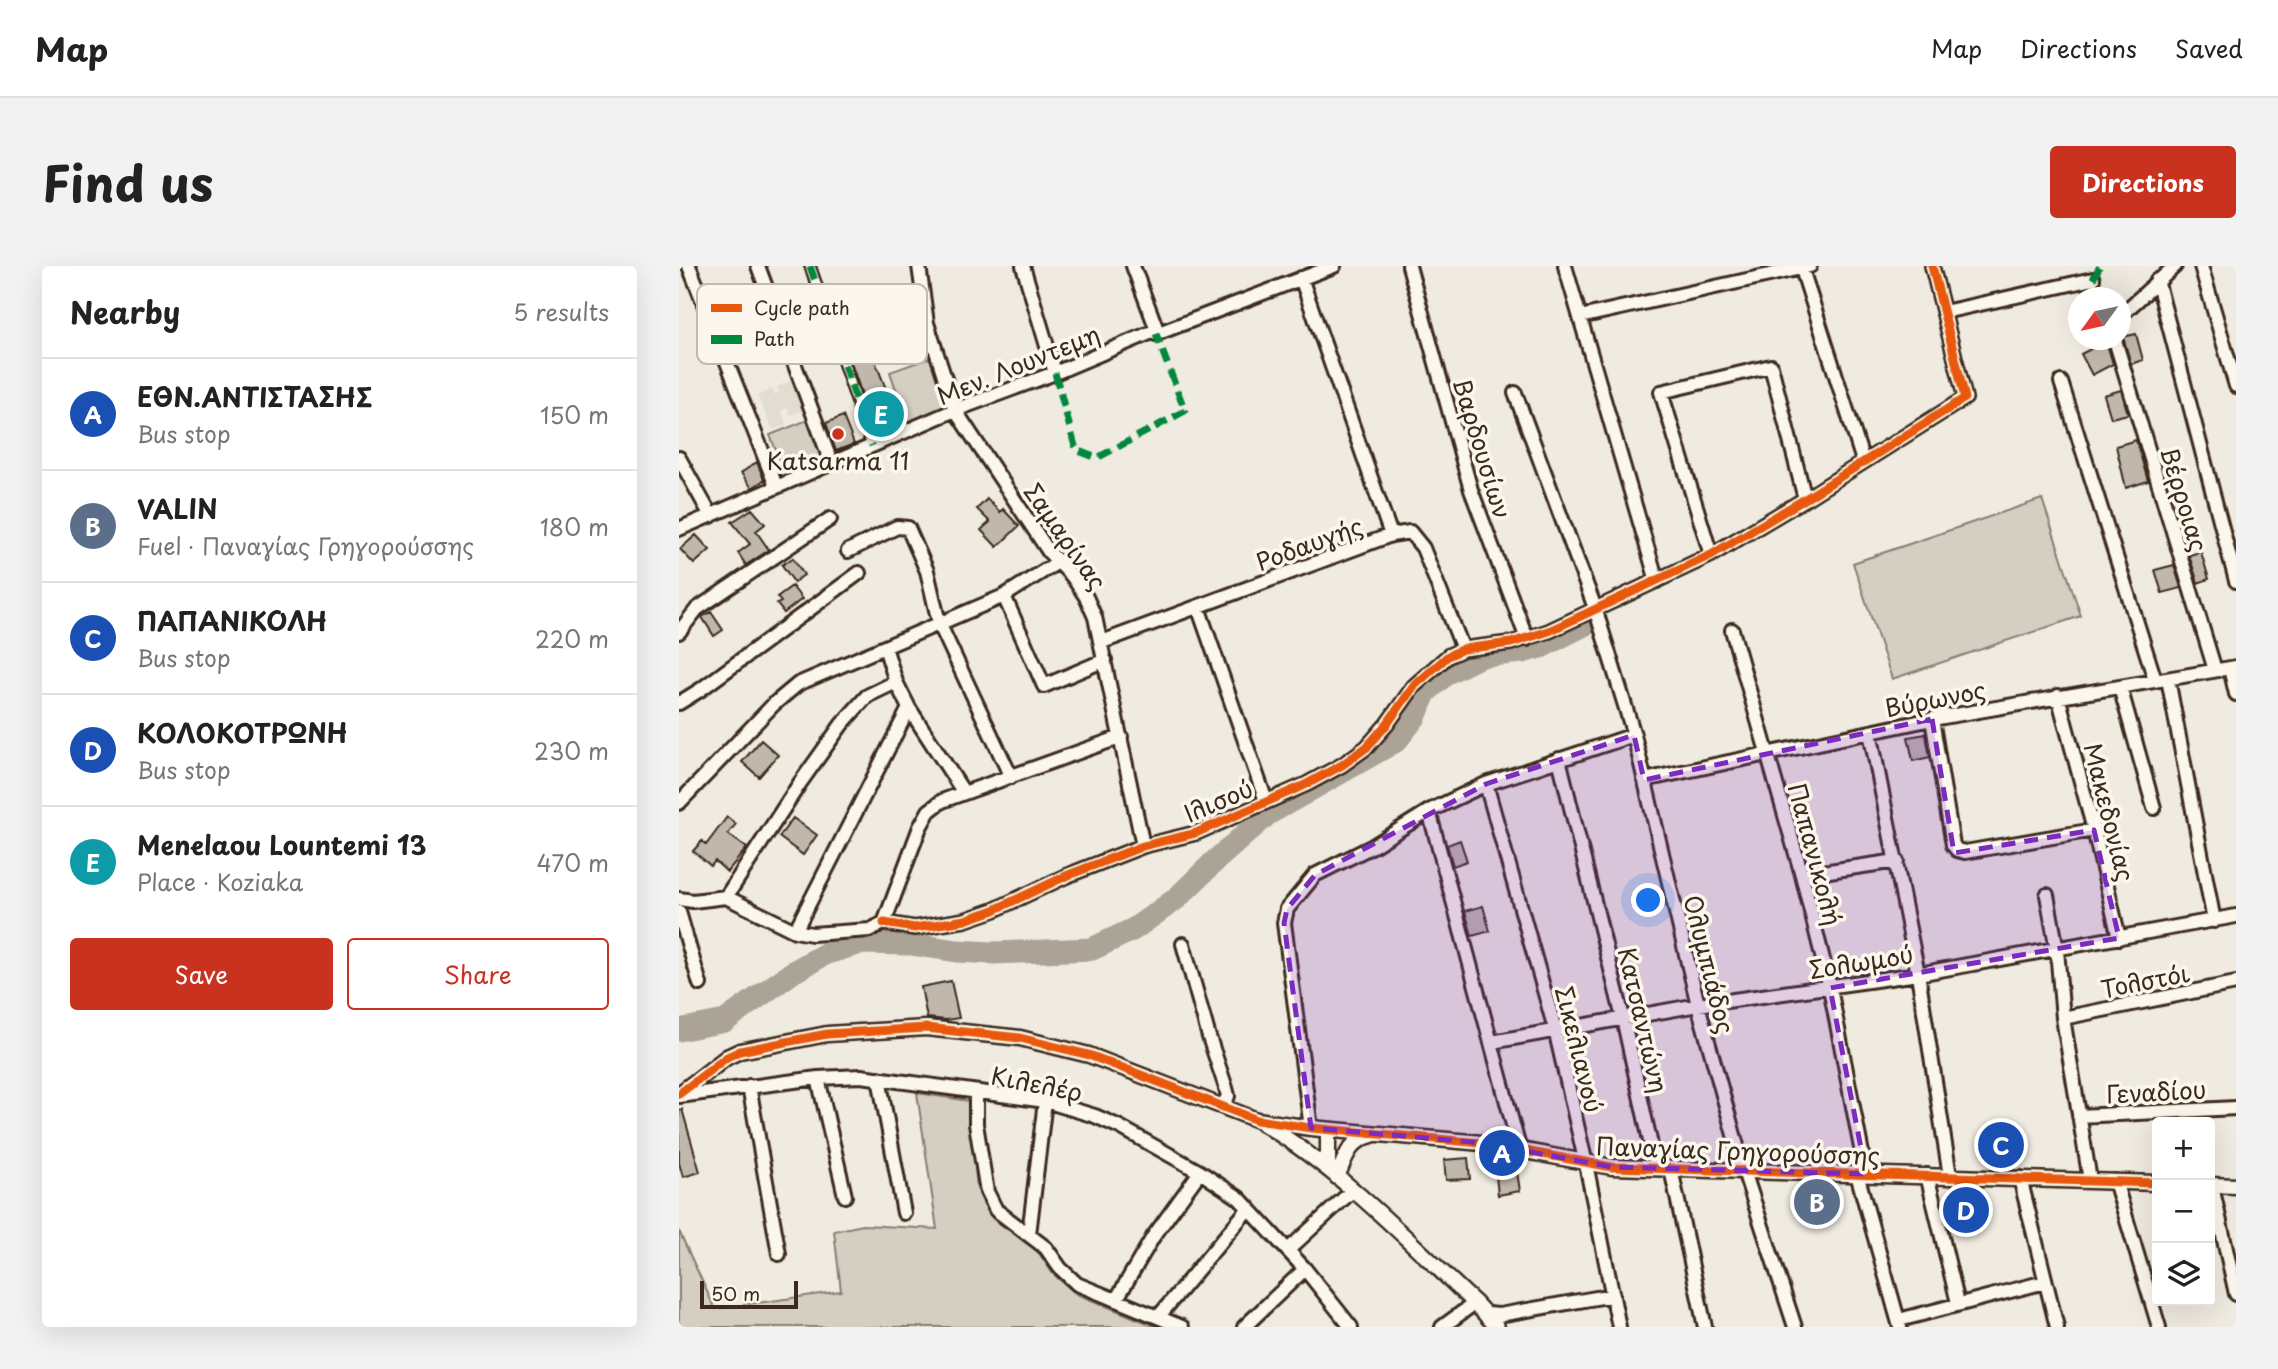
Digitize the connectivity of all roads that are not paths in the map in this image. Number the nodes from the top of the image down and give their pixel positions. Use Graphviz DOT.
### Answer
graph roads {
  1 [pos="689,266"];
  2 [pos="758,266"];
  3 [pos="810,266"];
  4 [pos="919,266"];
  5 [pos="1023,266"];
  6 [pos="1133,266"];
  7 [pos="1334,266"];
  8 [pos="1409,266"];
  9 [pos="1565,266"];
  10 [pos="1932,266"];
  11 [pos="2175,266"];
  12 [pos="2201,266"];
  13 [pos="1804,267"];
  14 [pos="1301,278"];
  15 [pos="2093,279"];
  16 [pos="2157,280"];
  17 [pos="765,284"];
  18 [pos="816,284"];
  19 [pos="922,284"];
  20 [pos="697,286"];
  21 [pos="2131,305"];
  22 [pos="1944,312"];
  23 [pos="1580,317"];
  24 [pos="927,323"];
  25 [pos="1157,330"];
  26 [pos="2118,350"];
  27 [pos="728,364"];
  28 [pos="794,364"];
  29 [pos="844,364"];
  30 [pos="1055,373"];
  31 [pos="2060,382"];
  32 [pos="2236,386"];
  33 [pos="1515,393"];
  34 [pos="955,410"];
  35 [pos="872,446"];
  36 [pos="679,458"];
  37 [pos="1863,461"];
  38 [pos="831,462"];
  39 [pos="776,486"];
  40 [pos="1805,499"];
  41 [pos="711,516"];
  42 [pos="830,519"];
  43 [pos="679,529"];
  44 [pos="1391,535"];
  45 [pos="848,551"];
  46 [pos="1711,555"];
  47 [pos="1058,562"];
  48 [pos="859,573"];
  49 [pos="1657,581"];
  50 [pos="2236,581"];
  51 [pos="1004,596"];
  52 [pos="1198,607"];
  53 [pos="1595,608"];
  54 [pos="939,623"];
  55 [pos="1732,630"];
  56 [pos="679,632"];
  57 [pos="1527,639"];
  58 [pos="1102,642"];
  59 [pos="885,647"];
  60 [pos="1463,649"];
  61 [pos="1105,660"];
  62 [pos="2233,668"];
  63 [pos="2215,670"];
  64 [pos="2161,679"];
  65 [pos="896,682"];
  66 [pos="2119,687"];
  67 [pos="2236,694"];
  68 [pos="2058,696"];
  69 [pos="679,703"];
  70 [pos="909,708"];
  71 [pos="1932,719"];
  72 [pos="1870,732"];
  73 [pos="1634,735"];
  74 [pos="1121,737"];
  75 [pos="1766,754"];
  76 [pos="1559,759"];
  77 [pos="1011,777"];
  78 [pos="1644,779"];
  79 [pos="1486,784"];
  80 [pos="964,793"];
  81 [pos="1266,801"];
  82 [pos="679,803"];
  83 [pos="2154,807"];
  84 [pos="1429,811"];
  85 [pos="2094,830"];
  86 [pos="1143,846"];
  87 [pos="1897,861"];
  88 [pos="1802,875"];
  89 [pos="2047,895"];
  90 [pos="726,897"];
  91 [pos="679,899"];
  92 [pos="679,912"];
  93 [pos="2236,916"];
  94 [pos="2214,921"];
  95 [pos="884,923"];
  96 [pos="795,931"];
  97 [pos="2119,938"];
  98 [pos="1183,944"];
  99 [pos="2057,950"];
  100 [pos="1918,974"];
  101 [pos="700,984"];
  102 [pos="2236,984"];
  103 [pos="1830,988"];
  104 [pos="1698,1005"];
  105 [pos="1623,1018"];
  106 [pos="2063,1018"];
  107 [pos="1555,1030"];
  108 [pos="1492,1042"];
  109 [pos="818,1078"];
  110 [pos="879,1078"];
  111 [pos="749,1086"];
  112 [pos="976,1093"];
  113 [pos="679,1095"];
  114 [pos="1045,1101"];
  115 [pos="1223,1107"];
  116 [pos="2236,1108"];
  117 [pos="2079,1116"];
  118 [pos="1257,1120"];
  119 [pos="1311,1128"];
  120 [pos="1328,1130"];
  121 [pos="1375,1134"];
  122 [pos="1520,1151"];
  123 [pos="1587,1164"];
  124 [pos="1663,1169"];
  125 [pos="1744,1171"];
  126 [pos="1200,1172"];
  127 [pos="1333,1173"];
  128 [pos="1861,1174"];
  129 [pos="1927,1175"];
  130 [pos="1950,1175"];
  131 [pos="2020,1178"];
  132 [pos="2090,1180"];
  133 [pos="2115,1181"];
  134 [pos="2152,1183"];
  135 [pos="2215,1186"];
  136 [pos="2236,1186"];
  137 [pos="1353,1190"];
  138 [pos="845,1196"];
  139 [pos="2215,1203"];
  140 [pos="1249,1208"];
  141 [pos="904,1213"];
  142 [pos="1029,1234"];
  143 [pos="1288,1250"];
  144 [pos="779,1254"];
  145 [pos="1305,1269"];
  146 [pos="2045,1282"];
  147 [pos="2236,1294"];
  148 [pos="1613,1295"];
  149 [pos="1116,1300"];
  150 [pos="1475,1303"];
  151 [pos="1958,1303"];
  152 [pos="1487,1314"];
  153 [pos="1159,1316"];
  154 [pos="1900,1323"];
  155 [pos="1182,1327"];
  156 [pos="1244,1327"];
  157 [pos="1351,1327"];
  158 [pos="1442,1327"];
  159 [pos="1497,1327"];
  160 [pos="1619,1327"];
  161 [pos="1705,1327"];
  162 [pos="1795,1327"];
  163 [pos="2057,1327"];
  164 [pos="2159,1327"];
  1 -- 20 [label="street"];
  2 -- 17 [label="street"];
  3 -- 18 [label="street"];
  4 -- 19 [label="street, Σαμαρίνας"];
  5 -- 30 [label="street"];
  6 -- 25 [label="street"];
  7 -- 14 [label="street, Μεν. Λουντεμη"];
  8 -- 57 [label="street, Βαρδουσίων"];
  9 -- 23 [label="street"];
  10 -- 22 [label="street"];
  11 -- 16 [label="street"];
  12 -- 32 [label="street"];
  13 -- 23 [label="street"];
  13 -- 37 [label="street"];
  14 -- 25 [label="street, Μεν. Λουντεμη"];
  14 -- 44 [label="street"];
  15 -- 22 [label="street"];
  16 -- 21 [label="street"];
  16 -- 50 [label="street"];
  22 -- 37 [label="street, Ιλισού"];
  23 -- 49 [label="street"];
  24 -- 34 [label="street, Σαμαρίνας"];
  25 -- 30 [label="street, Μεν. Λουντεμη"];
  26 -- 63 [label="street, Βέρροιας"];
  27 -- 39 [label="street"];
  28 -- 38 [label="street"];
  29 -- 35 [label="street"];
  30 -- 34 [label="street, Μεν. Λουντεμη"];
  31 -- 64 [label="street"];
  33 -- 53 [label="street, Ολυμπιάδος"];
  34 -- 35 [label="street, Μεν. Λουντεμη"];
  34 -- 47 [label="street, Σαμαρίνας"];
  35 -- 38 [label="street, Μεν. Λουντεμη"];
  36 -- 41 [label="street"];
  37 -- 40 [label="street, Ιλισού"];
  38 -- 39 [label="street, Μεν. Λουντεμη"];
  39 -- 41 [label="street, Μεν. Λουντεμη"];
  40 -- 46 [label="street, Ιλισού"];
  40 -- 46 [label="street"];
  41 -- 43 [label="street, Μεν. Λουντεμη"];
  42 -- 56 [label="street"];
  44 -- 52 [label="street, Ροδαυγής"];
  44 -- 60 [label="street, Ροδαυγής"];
  45 -- 54 [label="street"];
  46 -- 49 [label="street, Ιλισού"];
  47 -- 51 [label="street"];
  47 -- 58 [label="street, Σαμαρίνας"];
  48 -- 69 [label="street"];
  49 -- 53 [label="street, Ιλισού"];
  51 -- 54 [label="street"];
  51 -- 61 [label="street"];
  52 -- 58 [label="street, Ροδαυγής"];
  52 -- 81 [label="street"];
  53 -- 57 [label="street, Ιλισού"];
  53 -- 73 [label="street, Ολυμπιάδος"];
  54 -- 59 [label="street"];
  54 -- 77 [label="street"];
  55 -- 75 [label="street, Παπανικολή"];
  57 -- 60 [label="street, Ιλισού"];
  58 -- 61 [label="street, Σαμαρίνας"];
  59 -- 65 [label="street"];
  59 -- 82 [label="street"];
  60 -- 81 [label="street, Ιλισού"];
  61 -- 74 [label="street, Σαμαρίνας"];
  62 -- 63 [label="street, Βύρωνος"];
  62 -- 67 [label="street"];
  63 -- 64 [label="street, Βύρωνος"];
  64 -- 66 [label="street, Βύρωνος"];
  64 -- 94 [label="street"];
  65 -- 70 [label="street"];
  65 -- 90 [label="street"];
  66 -- 68 [label="street, Βύρωνος"];
  66 -- 83 [label="street"];
  68 -- 71 [label="street, Βύρωνος"];
  68 -- 85 [label="street, Μακεδονίας"];
  70 -- 80 [label="street"];
  70 -- 96 [label="street"];
  71 -- 72 [label="street, Βύρωνος"];
  71 -- 85 [label="street"];
  72 -- 75 [label="street, Βύρωνος"];
  72 -- 87 [label="street"];
  73 -- 76 [label="street"];
  73 -- 78 [label="street, Ολυμπιάδος"];
  74 -- 77 [label="street"];
  74 -- 86 [label="street, Σαμαρίνας"];
  75 -- 78 [label="street, Βύρωνος"];
  75 -- 88 [label="street, Παπανικολή"];
  76 -- 79 [label="street"];
  76 -- 105 [label="street, Κατσαντώνη"];
  77 -- 80 [label="street"];
  78 -- 104 [label="street, Ολυμπιάδος"];
  79 -- 84 [label="street"];
  79 -- 107 [label="street, Σικελιανού"];
  80 -- 95 [label="street"];
  81 -- 86 [label="street, Ιλισού"];
  84 -- 108 [label="street"];
  84 -- 119 [label="street"];
  85 -- 97 [label="street, Μακεδονίας"];
  86 -- 95 [label="street, Ιλισού"];
  87 -- 88 [label="street"];
  87 -- 100 [label="street"];
  88 -- 103 [label="street, Παπανικολή"];
  89 -- 99 [label="street"];
  90 -- 91 [label="street"];
  90 -- 96 [label="street"];
  92 -- 101 [label="street"];
  93 -- 94 [label="street, Σολωμού"];
  94 -- 97 [label="street, Σολωμού"];
  95 -- 96 [label="street"];
  97 -- 99 [label="street, Σολωμού"];
  98 -- 115 [label="street"];
  99 -- 100 [label="street, Σολωμού"];
  99 -- 106 [label="street"];
  100 -- 103 [label="street, Σολωμού"];
  100 -- 130 [label="street"];
  102 -- 106 [label="street, Τολστόι"];
  103 -- 104 [label="street, Σολωμού"];
  103 -- 128 [label="street, Παπανικολή"];
  104 -- 105 [label="street, Σολωμού"];
  104 -- 125 [label="street, Ολυμπιάδος"];
  105 -- 107 [label="street, Σολωμού"];
  105 -- 124 [label="street, Κατσαντώνη"];
  106 -- 117 [label="street"];
  107 -- 108 [label="street, Σολωμού"];
  107 -- 123 [label="street, Σικελιανού"];
  108 -- 122 [label="street"];
  109 -- 110 [label="street, Κιλελέρ"];
  109 -- 111 [label="street, Κιλελέρ"];
  109 -- 138 [label="street"];
  110 -- 112 [label="street, Κιλελέρ"];
  110 -- 141 [label="street"];
  111 -- 113 [label="street, Κιλελέρ"];
  111 -- 144 [label="street"];
  112 -- 114 [label="street, Κιλελέρ"];
  112 -- 142 [label="street"];
  113 -- 115 [label="street, Παναγίας Γρηγορούσσης"];
  114 -- 126 [label="street, Κιλελέρ"];
  114 -- 142 [label="street"];
  115 -- 118 [label="street, Παναγίας Γρηγορούσσης"];
  116 -- 117 [label="street, Γεναδίου"];
  117 -- 132 [label="street"];
  118 -- 119 [label="street, Παναγίας Γρηγορούσσης"];
  118 -- 127 [label="street"];
  119 -- 120 [label="street, Παναγίας Γρηγορούσσης"];
  120 -- 121 [label="street, Παναγίας Γρηγορούσσης"];
  120 -- 127 [label="street"];
  121 -- 122 [label="street, Παναγίας Γρηγορούσσης"];
  121 -- 127 [label="street"];
  122 -- 123 [label="street, Παναγίας Γρηγορούσσης"];
  123 -- 124 [label="street, Παναγίας Γρηγορούσσης"];
  123 -- 148 [label="street, Σικελιανού"];
  124 -- 125 [label="street, Παναγίας Γρηγορούσσης"];
  124 -- 161 [label="street, Κατσαντώνη"];
  125 -- 128 [label="street, Παναγίας Γρηγορούσσης"];
  125 -- 162 [label="street, Ολυμπιάδος"];
  126 -- 140 [label="street, Κιλελέρ"];
  126 -- 149 [label="street"];
  127 -- 137 [label="street"];
  128 -- 129 [label="street, Παναγίας Γρηγορούσσης"];
  128 -- 154 [label="street, Παπανικολή"];
  129 -- 130 [label="street, Παναγίας Γρηγορούσσης"];
  129 -- 151 [label="street"];
  130 -- 131 [label="street, Παναγίας Γρηγορούσσης"];
  131 -- 132 [label="street, Παναγίας Γρηγορούσσης"];
  131 -- 146 [label="street"];
  132 -- 133 [label="street, Παναγίας Γρηγορούσσης"];
  133 -- 134 [label="street, Παναγίας Γρηγορούσσης"];
  133 -- 164 [label="street"];
  135 -- 136 [label="street"];
  137 -- 143 [label="street"];
  137 -- 150 [label="street"];
  139 -- 147 [label="street"];
  140 -- 143 [label="street, Κιλελέρ"];
  140 -- 153 [label="street"];
  142 -- 149 [label="street"];
  143 -- 145 [label="street, Κιλελέρ"];
  145 -- 156 [label="street"];
  145 -- 157 [label="street, Κιλελέρ"];
  146 -- 151 [label="street"];
  146 -- 163 [label="street"];
  148 -- 152 [label="street"];
  148 -- 160 [label="street, Σικελιανού"];
  149 -- 153 [label="street"];
  150 -- 152 [label="street"];
  150 -- 158 [label="street"];
  151 -- 154 [label="street"];
  152 -- 159 [label="street"];
  153 -- 155 [label="street"];
}
